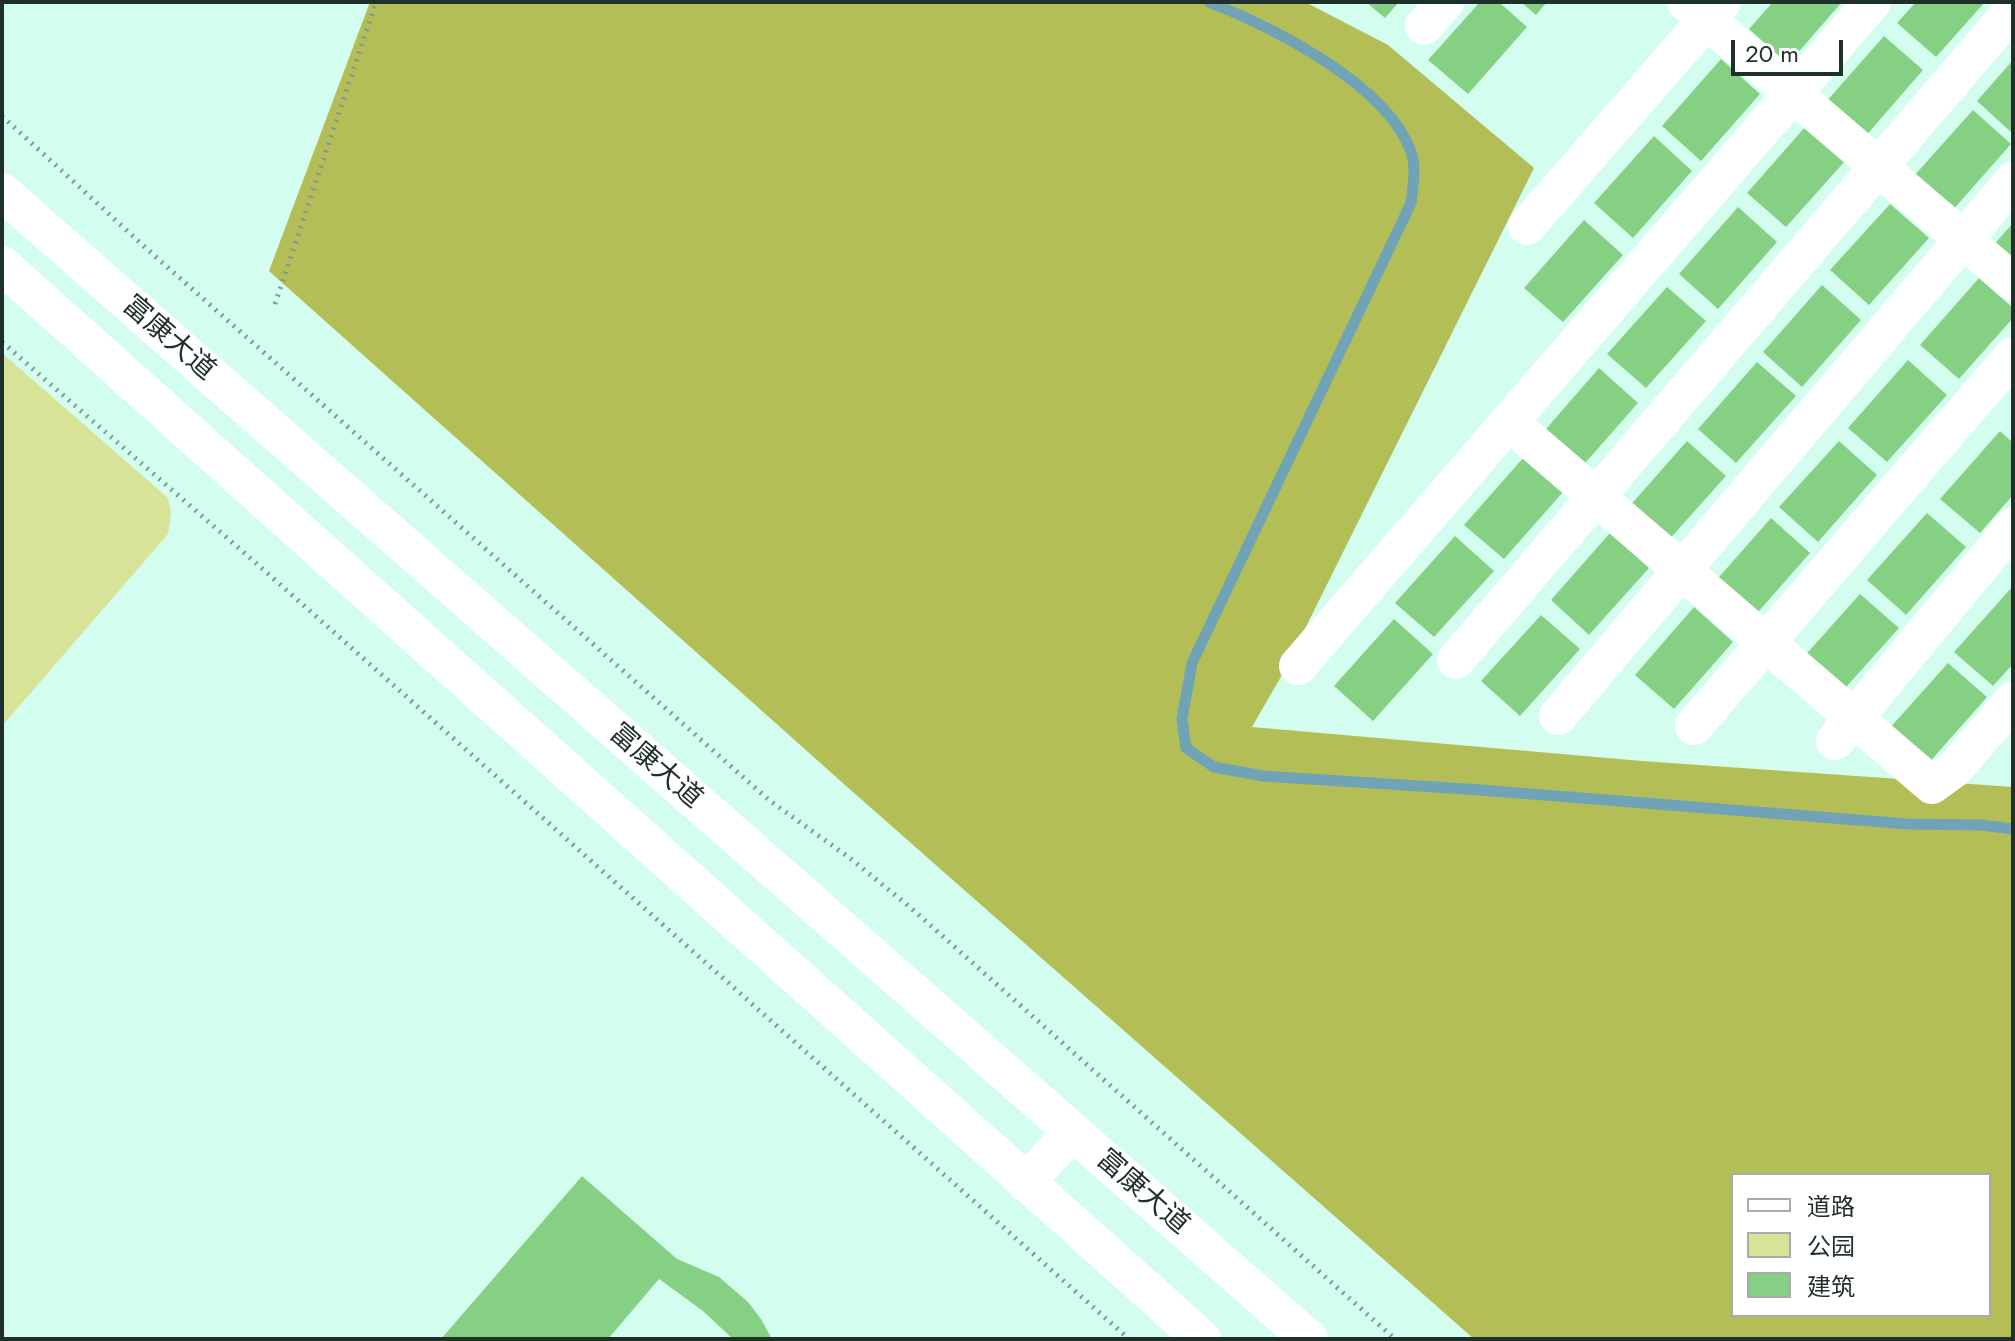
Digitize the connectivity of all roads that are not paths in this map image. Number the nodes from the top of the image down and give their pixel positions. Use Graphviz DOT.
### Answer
graph roads {
  1 [pos="1872,2"];
  2 [pos="1705,8"];
  3 [pos="2013,10"];
  4 [pos="1793,94"];
  5 [pos="1879,167"];
  6 [pos="2013,181"];
  7 [pos="2,192"];
  8 [pos="1527,226"];
  9 [pos="1963,239"];
  10 [pos="2,265"];
  11 [pos="2013,282"];
  12 [pos="2013,356"];
  13 [pos="1509,422"];
  14 [pos="1597,497"];
  15 [pos="2013,527"];
  16 [pos="1682,570"];
  17 [pos="1766,643"];
  18 [pos="1456,660"];
  19 [pos="1298,666"];
  20 [pos="1558,716"];
  21 [pos="2008,716"];
  22 [pos="1694,726"];
  23 [pos="1844,729"];
  24 [pos="1072,1132"];
  25 [pos="1026,1183"];
  26 [pos="1202,1339"];
  27 [pos="1309,1339"];
  1 -- 4 [label="street"];
  2 -- 4 [label="street"];
  2 -- 8 [label="street"];
  3 -- 5 [label="street"];
  4 -- 5 [label="street"];
  4 -- 13 [label="street"];
  5 -- 9 [label="street"];
  5 -- 14 [label="street"];
  6 -- 9 [label="street"];
  7 -- 24 [label="street, 富康大道"];
  9 -- 11 [label="street"];
  9 -- 16 [label="street"];
  10 -- 25 [label="street, 富康大道"];
  12 -- 17 [label="street"];
  13 -- 14 [label="street"];
  13 -- 19 [label="street"];
  14 -- 16 [label="street"];
  14 -- 18 [label="street"];
  15 -- 23 [label="street"];
  16 -- 17 [label="street"];
  16 -- 20 [label="street"];
  17 -- 22 [label="street"];
  17 -- 23 [label="street"];
  21 -- 23 [label="street"];
  24 -- 25 [label="street"];
  24 -- 27 [label="street, 富康大道"];
  25 -- 26 [label="street, 富康大道"];
}
